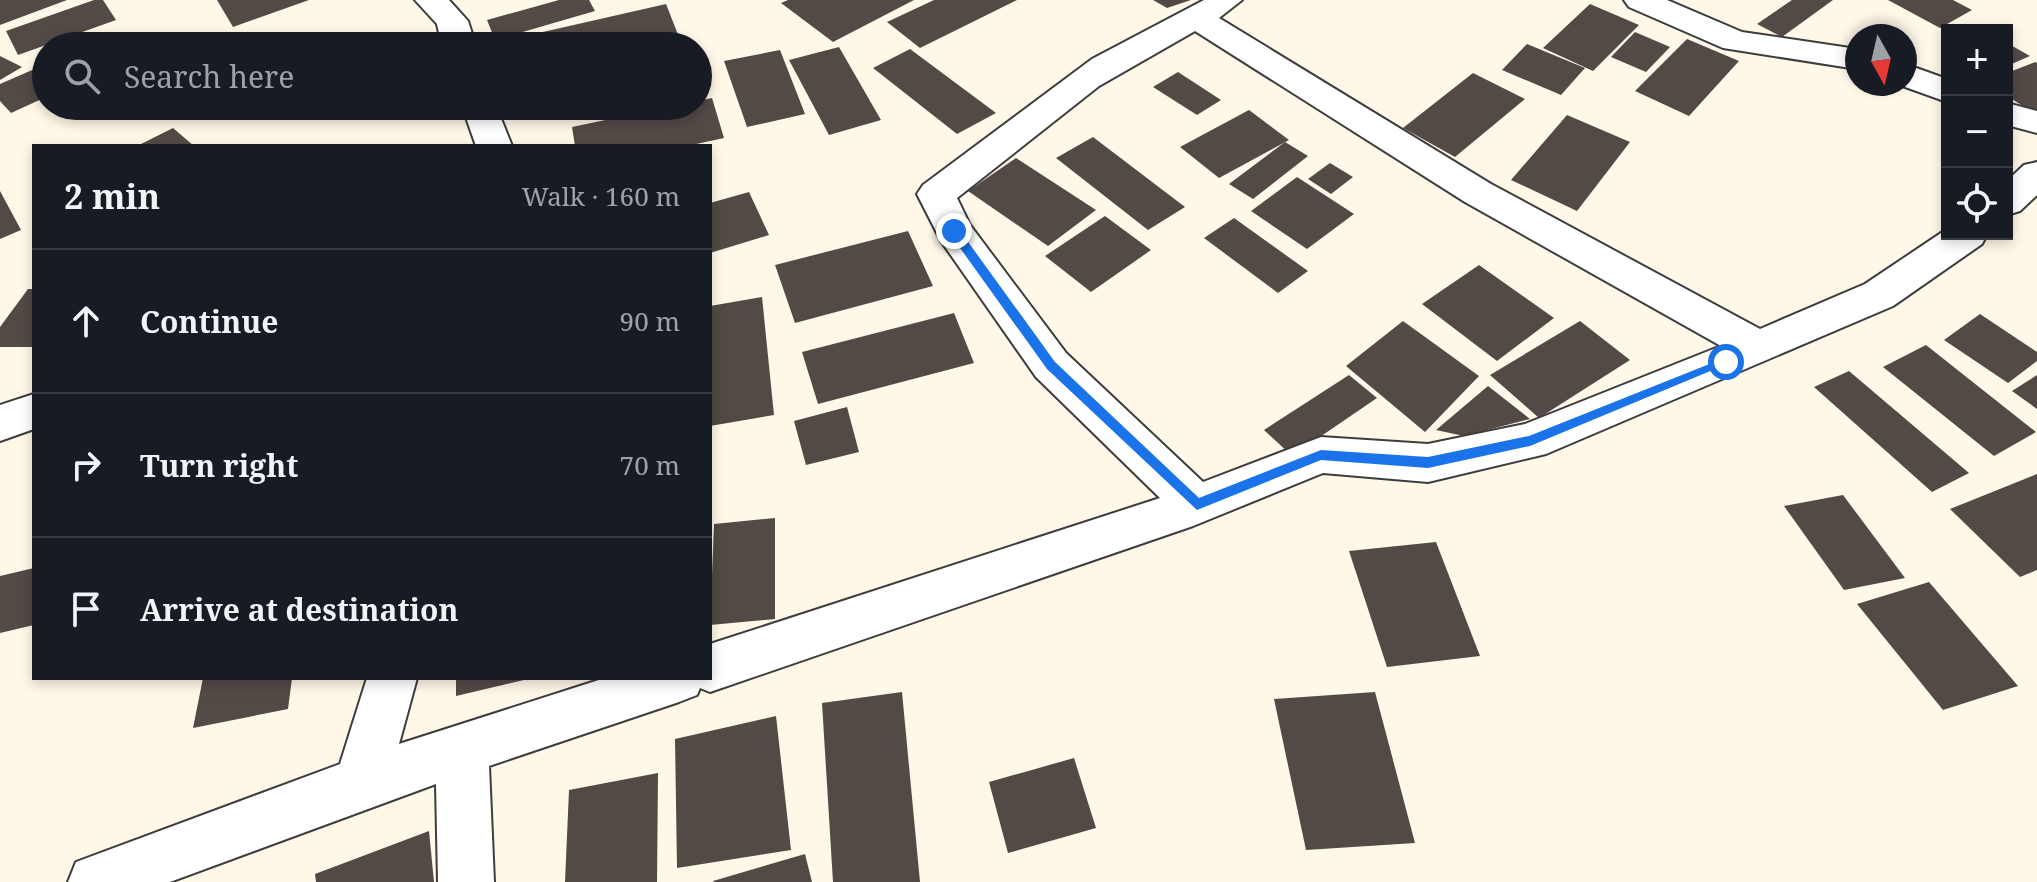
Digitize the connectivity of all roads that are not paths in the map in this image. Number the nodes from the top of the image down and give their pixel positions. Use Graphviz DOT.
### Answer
graph roads {
  1 [pos="431,0"];
  2 [pos="1640,0"];
  3 [pos="1212,9"];
  4 [pos="455,32"];
  5 [pos="1845,57"];
  6 [pos="1917,80"];
  7 [pos="1941,89"];
  8 [pos="2013,116"];
  9 [pos="484,120"];
  10 [pos="2037,122"];
  11 [pos="493,144"];
  12 [pos="2037,174"];
  13 [pos="2013,196"];
  14 [pos="1959,240"];
  15 [pos="1759,348"];
  16 [pos="32,412"];
  17 [pos="0,423"];
  18 [pos="1197,505"];
  19 [pos="712,667"];
  20 [pos="391,680"];
  21 [pos="673,680"];
  22 [pos="462,750"];
  23 [pos="361,783"];
  24 [pos="96,882"];
  25 [pos="466,882"];
  1 -- 4 [label="street"];
  2 -- 5 [label="street"];
  3 -- 15 [label="street"];
  3 -- 18 [label="street"];
  6 -- 7 [label="street"];
  8 -- 10 [label="street"];
  9 -- 11 [label="street"];
  12 -- 13 [label="street"];
  14 -- 15 [label="street"];
  15 -- 18 [label="street"];
  16 -- 17 [label="street"];
  18 -- 19 [label="street"];
  20 -- 23 [label="street"];
  21 -- 22 [label="street"];
  22 -- 23 [label="street"];
  22 -- 25 [label="street"];
  23 -- 24 [label="street"];
}
